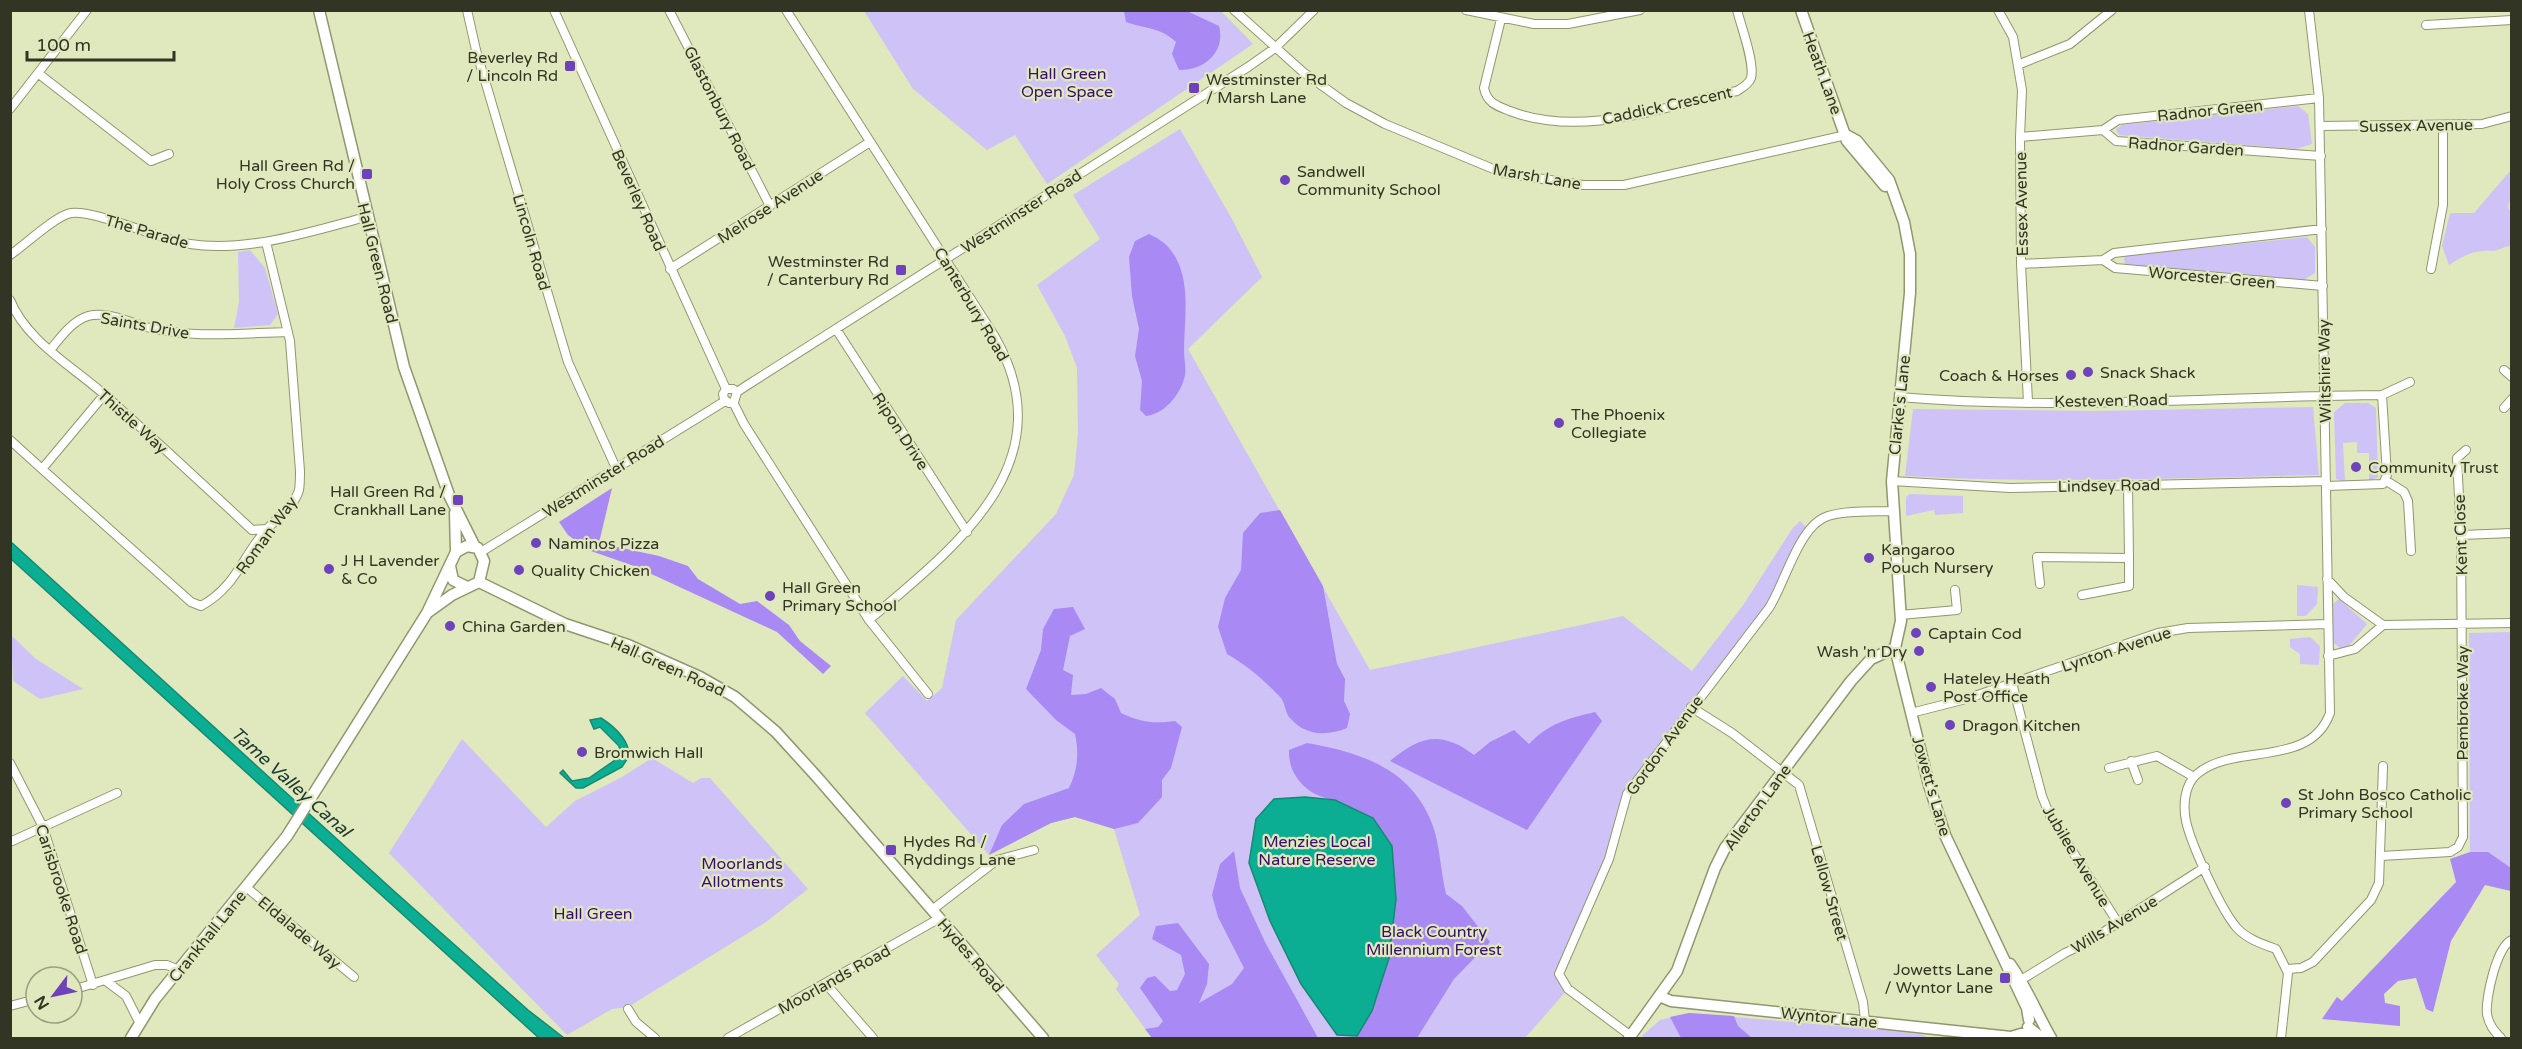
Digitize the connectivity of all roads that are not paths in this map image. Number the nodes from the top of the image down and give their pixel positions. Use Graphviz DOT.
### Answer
graph roads {
  1 [pos="87,10"];
  2 [pos="319,10"];
  3 [pos="467,10"];
  4 [pos="554,10"];
  5 [pos="669,10"];
  6 [pos="786,10"];
  7 [pos="1234,10"];
  8 [pos="1314,10"];
  9 [pos="1640,10"];
  10 [pos="1737,10"];
  11 [pos="1801,10"];
  12 [pos="1998,10"];
  13 [pos="2112,10"];
  14 [pos="2309,10"];
  15 [pos="1466,11"];
  16 [pos="1501,19"];
  17 [pos="2511,20"];
  18 [pos="2426,25"];
  19 [pos="1275,48"];
  20 [pos="2020,64"];
  21 [pos="39,74"];
  22 [pos="2319,98"];
  23 [pos="10,109"];
  24 [pos="2511,116"];
  25 [pos="2443,125"];
  26 [pos="2320,126"];
  27 [pos="2103,130"];
  28 [pos="1846,135"];
  29 [pos="2020,137"];
  30 [pos="870,142"];
  31 [pos="169,154"];
  32 [pos="2321,156"];
  33 [pos="770,206"];
  34 [pos="366,217"];
  35 [pos="2322,229"];
  36 [pos="266,242"];
  37 [pos="10,255"];
  38 [pos="945,260"];
  39 [pos="2103,260"];
  40 [pos="2021,264"];
  41 [pos="670,269"];
  42 [pos="2431,269"];
  43 [pos="2323,286"];
  44 [pos="10,300"];
  45 [pos="836,328"];
  46 [pos="288,332"];
  47 [pos="51,349"];
  48 [pos="2504,370"];
  49 [pos="2511,377"];
  50 [pos="2410,382"];
  51 [pos="726,389"];
  52 [pos="737,393"];
  53 [pos="104,395"];
  54 [pos="2382,395"];
  55 [pos="2324,396"];
  56 [pos="1899,397"];
  57 [pos="2511,399"];
  58 [pos="729,401"];
  59 [pos="2028,402"];
  60 [pos="2504,408"];
  61 [pos="10,440"];
  62 [pos="2466,450"];
  63 [pos="616,468"];
  64 [pos="42,469"];
  65 [pos="2385,480"];
  66 [pos="1892,481"];
  67 [pos="2326,484"];
  68 [pos="2128,485"];
  69 [pos="455,510"];
  70 [pos="1894,511"];
  71 [pos="267,529"];
  72 [pos="967,532"];
  73 [pos="2511,533"];
  74 [pos="2460,535"];
  75 [pos="478,550"];
  76 [pos="2411,551"];
  77 [pos="456,552"];
  78 [pos="2129,558"];
  79 [pos="450,566"];
  80 [pos="2327,579"];
  81 [pos="479,582"];
  82 [pos="2040,584"];
  83 [pos="467,587"];
  84 [pos="1955,590"];
  85 [pos="2082,595"];
  86 [pos="427,613"];
  87 [pos="1900,618"];
  88 [pos="869,620"];
  89 [pos="2511,623"];
  90 [pos="2328,624"];
  91 [pos="2462,624"];
  92 [pos="2383,625"];
  93 [pos="1895,648"];
  94 [pos="2328,656"];
  95 [pos="2012,683"];
  96 [pos="928,694"];
  97 [pos="1691,707"];
  98 [pos="1911,713"];
  99 [pos="2131,761"];
  100 [pos="10,763"];
  101 [pos="2383,766"];
  102 [pos="2109,768"];
  103 [pos="1783,772"];
  104 [pos="2194,777"];
  105 [pos="2138,780"];
  106 [pos="117,793"];
  107 [pos="43,827"];
  108 [pos="10,842"];
  109 [pos="1034,850"];
  110 [pos="2381,856"];
  111 [pos="2205,867"];
  112 [pos="898,873"];
  113 [pos="246,887"];
  114 [pos="936,914"];
  115 [pos="2118,923"];
  116 [pos="2511,940"];
  117 [pos="1996,944"];
  118 [pos="2287,969"];
  119 [pos="179,970"];
  120 [pos="354,977"];
  121 [pos="2021,980"];
  122 [pos="106,981"];
  123 [pos="826,984"];
  124 [pos="93,985"];
  125 [pos="84,987"];
  126 [pos="1659,996"];
  127 [pos="2021,998"];
  128 [pos="628,1010"];
  129 [pos="1865,1021"];
  130 [pos="139,1022"];
  131 [pos="2035,1027"];
  132 [pos="1936,1033"];
  133 [pos="1630,1037"];
  134 [pos="131,1038"];
  135 [pos="655,1038"];
  136 [pos="728,1038"];
  137 [pos="873,1038"];
  138 [pos="1042,1038"];
  139 [pos="2051,1038"];
  140 [pos="2281,1038"];
  141 [pos="2501,1038"];
  1 -- 21 [label="street"];
  2 -- 34 [label="street, Hall Green Road"];
  3 -- 63 [label="street, Lincoln Road"];
  4 -- 41 [label="street, Beverley Road"];
  5 -- 33 [label="street, Glastonbury Road"];
  6 -- 30 [label="street, Canterbury Road"];
  7 -- 19 [label="street, Marsh Lane"];
  8 -- 19 [label="street, Westminster Road"];
  9 -- 16 [label="street"];
  10 -- 16 [label="street, Caddick Crescent"];
  11 -- 28 [label="street, Heath Lane"];
  12 -- 20 [label="street, Essex Avenue"];
  13 -- 20 [label="street"];
  14 -- 22 [label="street, Wiltshire Way"];
  15 -- 16 [label="street"];
  17 -- 18 [label="street"];
  19 -- 28 [label="street, Marsh Lane"];
  19 -- 38 [label="street, Westminster Road"];
  20 -- 29 [label="street, Essex Avenue"];
  21 -- 23 [label="street"];
  21 -- 31 [label="street"];
  22 -- 26 [label="street, Wiltshire Way"];
  22 -- 27 [label="street, Radnor Green"];
  24 -- 25 [label="street, Sussex Avenue"];
  25 -- 26 [label="street, Sussex Avenue"];
  25 -- 42 [label="street"];
  26 -- 32 [label="street, Wiltshire Way"];
  27 -- 29 [label="street, Radnor Garden"];
  27 -- 32 [label="street, Radnor Garden"];
  28 -- 56 [label="street, Clarke's Lane"];
  29 -- 40 [label="street, Essex Avenue"];
  30 -- 33 [label="street, Melrose Avenue"];
  30 -- 38 [label="street, Canterbury Road"];
  32 -- 35 [label="street, Wiltshire Way"];
  33 -- 41 [label="street, Melrose Avenue"];
  34 -- 36 [label="street, The Parade"];
  34 -- 69 [label="street, Hall Green Road"];
  35 -- 39 [label="street, Worcester Green"];
  35 -- 43 [label="street, Wiltshire Way"];
  36 -- 37 [label="street, The Parade"];
  36 -- 46 [label="street, Roman Way"];
  38 -- 45 [label="street, Westminster Road"];
  38 -- 72 [label="street, Canterbury Road"];
  39 -- 40 [label="street, Worcester Green"];
  39 -- 43 [label="street, Worcester Green"];
  40 -- 59 [label="street, Essex Avenue"];
  41 -- 51 [label="street, Beverley Road"];
  43 -- 55 [label="street, Wiltshire Way"];
  44 -- 47 [label="street, Thistle Way"];
  45 -- 52 [label="street, Westminster Road"];
  45 -- 72 [label="street, Ripon Drive"];
  46 -- 47 [label="street, Saints Drive"];
  46 -- 71 [label="street, Roman Way"];
  47 -- 53 [label="street, Thistle Way"];
  48 -- 49 [label="street"];
  50 -- 54 [label="street"];
  51 -- 52 [label="street"];
  51 -- 58 [label="street"];
  52 -- 58 [label="street"];
  53 -- 64 [label="street"];
  53 -- 71 [label="street, Thistle Way"];
  54 -- 55 [label="street, Kesteven Road"];
  54 -- 65 [label="street"];
  55 -- 59 [label="street, Kesteven Road"];
  55 -- 67 [label="street, Wiltshire Way"];
  56 -- 59 [label="street, Kesteven Road"];
  56 -- 66 [label="street, Clarke's Lane"];
  57 -- 60 [label="street"];
  58 -- 63 [label="street, Westminster Road"];
  58 -- 88 [label="street"];
  61 -- 64 [label="street"];
  62 -- 74 [label="street, Kent Close"];
  63 -- 75 [label="street, Westminster Road"];
  64 -- 71 [label="street, Roman Way"];
  65 -- 67 [label="street, Lindsey Road"];
  65 -- 76 [label="street"];
  66 -- 68 [label="street, Lindsey Road"];
  66 -- 70 [label="street, Clarke's Lane"];
  67 -- 68 [label="street, Lindsey Road"];
  67 -- 80 [label="street, Wiltshire Way"];
  68 -- 78 [label="street"];
  69 -- 75 [label="street, Hall Green Road"];
  69 -- 77 [label="street, Hall Green Road"];
  70 -- 87 [label="street, Clarke's Lane"];
  70 -- 97 [label="street, Gordon Avenue"];
  72 -- 88 [label="street, Canterbury Road"];
  73 -- 74 [label="street"];
  74 -- 91 [label="street, Kent Close"];
  75 -- 77 [label="street"];
  75 -- 81 [label="street"];
  77 -- 79 [label="street"];
  78 -- 82 [label="street"];
  78 -- 85 [label="street"];
  79 -- 83 [label="street"];
  79 -- 86 [label="street"];
  80 -- 90 [label="street, Wiltshire Way"];
  80 -- 92 [label="street"];
  81 -- 83 [label="street"];
  81 -- 112 [label="street, Hall Green Road"];
  83 -- 86 [label="street"];
  84 -- 87 [label="street"];
  86 -- 113 [label="street, Crankhall Lane"];
  87 -- 93 [label="street, Jowett's Lane"];
  88 -- 96 [label="street"];
  89 -- 91 [label="street"];
  90 -- 94 [label="street, Wiltshire Way"];
  90 -- 95 [label="street, Lynton Avenue"];
  91 -- 92 [label="street"];
  91 -- 110 [label="street, Pembroke Way"];
  92 -- 94 [label="street"];
  93 -- 98 [label="street, Jowett's Lane"];
  93 -- 103 [label="street, Allerton Lane"];
  94 -- 104 [label="street, Wiltshire Way"];
  95 -- 98 [label="street, Lynton Avenue"];
  95 -- 115 [label="street, Jubilee Avenue"];
  97 -- 103 [label="street, Lellow Street"];
  97 -- 133 [label="street, Gordon Avenue"];
  98 -- 117 [label="street, Jowett's Lane"];
  99 -- 102 [label="street"];
  99 -- 104 [label="street"];
  99 -- 105 [label="street"];
  100 -- 107 [label="street, Carisbrooke Road"];
  101 -- 110 [label="street"];
  103 -- 126 [label="street, Allerton Lane"];
  103 -- 129 [label="street, Lellow Street"];
  104 -- 111 [label="street"];
  106 -- 107 [label="street"];
  107 -- 108 [label="street"];
  107 -- 124 [label="street, Carisbrooke Road"];
  109 -- 114 [label="street, Moorlands Road"];
  110 -- 118 [label="street"];
  111 -- 115 [label="street, Wills Avenue"];
  111 -- 118 [label="street"];
  112 -- 114 [label="street, Hydes Road"];
  113 -- 119 [label="street, Crankhall Lane"];
  113 -- 120 [label="street, Eldalade Way"];
  114 -- 123 [label="street, Moorlands Road"];
  114 -- 138 [label="street, Hydes Road"];
  115 -- 121 [label="street, Wills Avenue"];
  116 -- 141 [label="street"];
  117 -- 121 [label="street, Jowett's Lane"];
  117 -- 127 [label="street, Jowett's Lane"];
  118 -- 140 [label="street"];
  119 -- 122 [label="street"];
  119 -- 130 [label="street, Crankhall Lane"];
  121 -- 127 [label="street"];
  121 -- 131 [label="street, Jowett's Lane"];
  122 -- 124 [label="street"];
  122 -- 130 [label="street"];
  123 -- 136 [label="street, Moorlands Road"];
  123 -- 137 [label="street"];
  124 -- 125 [label="street"];
  126 -- 129 [label="street, Wyntor Lane"];
  126 -- 133 [label="street, Allerton Lane"];
  127 -- 131 [label="street, Jowett's Lane"];
  128 -- 135 [label="street"];
  129 -- 132 [label="street, Wyntor Lane"];
  130 -- 134 [label="street, Crankhall Lane"];
  131 -- 132 [label="street, Wyntor Lane"];
  131 -- 139 [label="street"];
}
